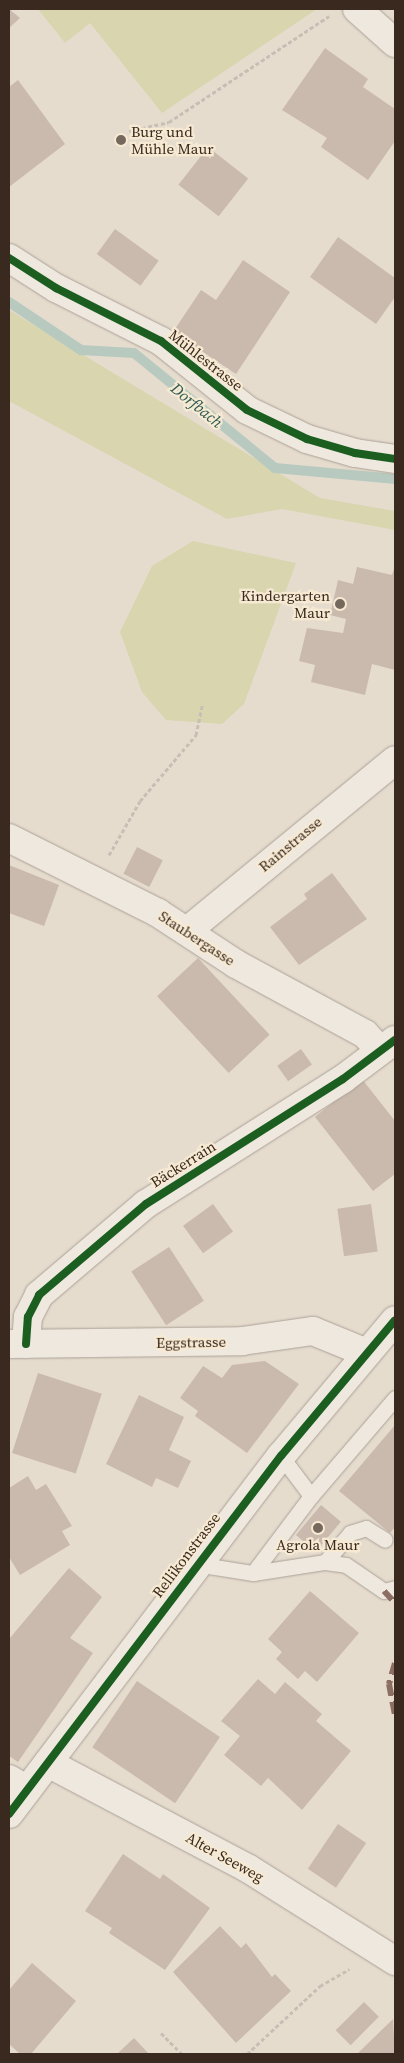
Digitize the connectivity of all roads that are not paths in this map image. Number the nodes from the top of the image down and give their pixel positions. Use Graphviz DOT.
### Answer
graph roads {
  1 [pos="345,11"];
  2 [pos="395,43"];
  3 [pos="9,258"];
  4 [pos="395,459"];
  5 [pos="395,760"];
  6 [pos="9,838"];
  7 [pos="187,931"];
  8 [pos="387,1045"];
  9 [pos="395,1320"];
  10 [pos="18,1344"];
  11 [pos="367,1353"];
  12 [pos="395,1398"];
  13 [pos="281,1456"];
  14 [pos="311,1496"];
  15 [pos="385,1540"];
  16 [pos="325,1562"];
  17 [pos="196,1564"];
  18 [pos="254,1573"];
  19 [pos="395,1588"];
  20 [pos="48,1763"];
  21 [pos="18,1785"];
  22 [pos="9,1814"];
  23 [pos="387,1957"];
  1 -- 2 [label="street"];
  3 -- 4 [label="street, Mühlestrasse"];
  5 -- 7 [label="street, Rainstrasse"];
  6 -- 7 [label="street, Staubergasse"];
  7 -- 8 [label="street, Staubergasse"];
  8 -- 10 [label="street, Bäckerrain"];
  9 -- 11 [label="street, Rellikonstrasse"];
  10 -- 11 [label="street, Eggstrasse"];
  11 -- 13 [label="street, Rellikonstrasse"];
  12 -- 14 [label="lane"];
  13 -- 14 [label="lane"];
  13 -- 17 [label="street, Rellikonstrasse"];
  14 -- 18 [label="lane"];
  15 -- 16 [label="lane"];
  16 -- 18 [label="lane"];
  16 -- 19 [label="lane"];
  17 -- 18 [label="lane"];
  17 -- 20 [label="street, Rellikonstrasse"];
  20 -- 21 [label="street, Rellikonstrasse"];
  20 -- 23 [label="street, Alter Seeweg"];
  21 -- 22 [label="street, Rellikonstrasse"];
}
